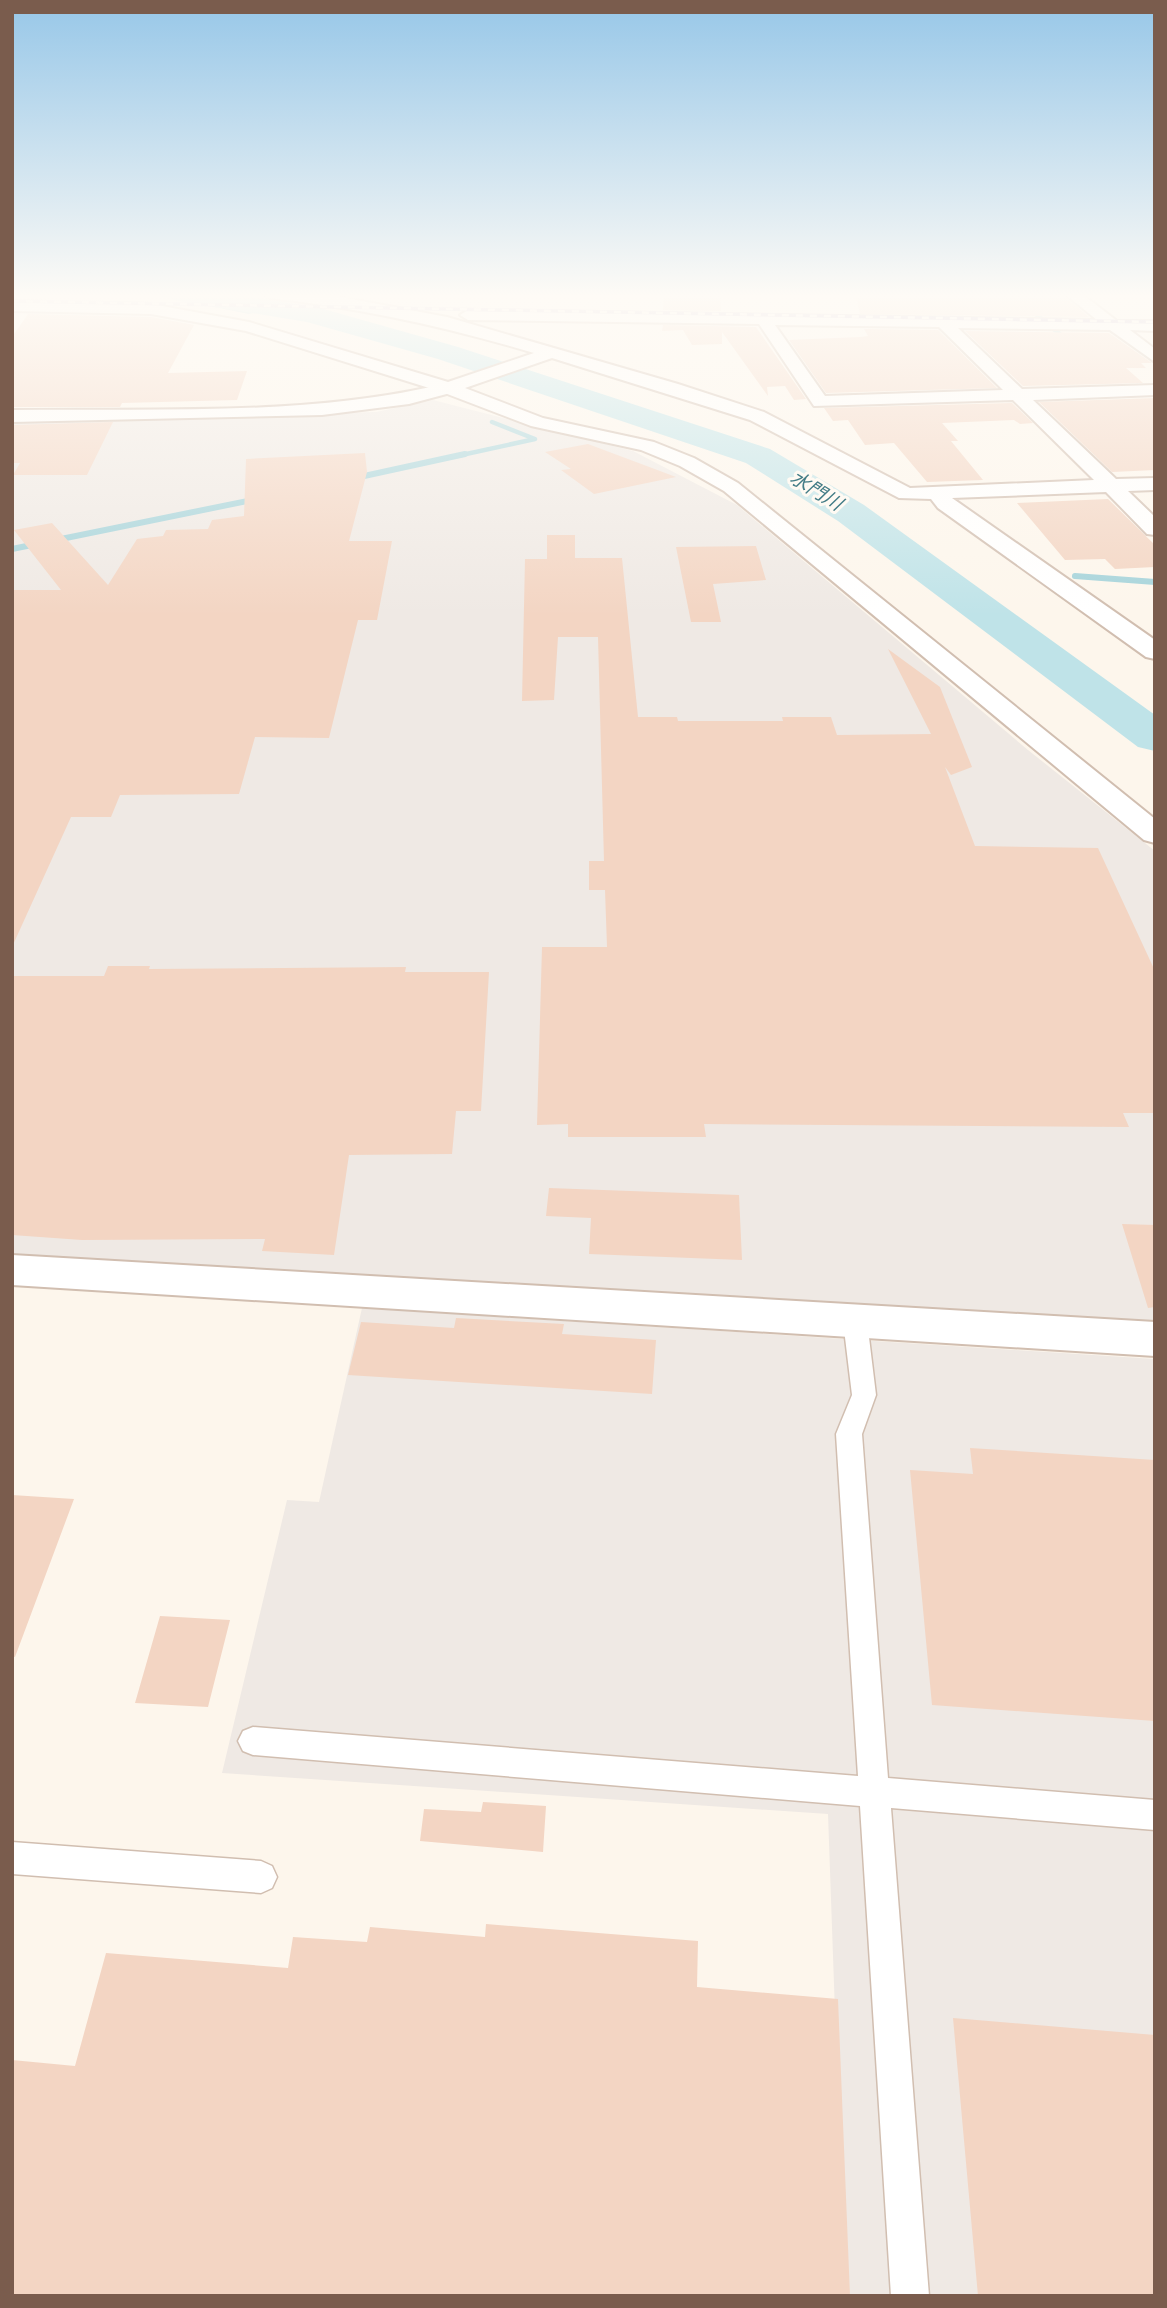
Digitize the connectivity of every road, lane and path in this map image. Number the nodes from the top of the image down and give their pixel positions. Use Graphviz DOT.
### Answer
graph roads {
  1 [pos="396,401"];
  2 [pos="489,401"];
  3 [pos="706,401"];
  4 [pos="819,401"];
  5 [pos="856,401"];
  6 [pos="1023,401"];
  7 [pos="12,416"];
  8 [pos="1155,484"];
  9 [pos="1110,486"];
  10 [pos="939,495"];
  11 [pos="1155,529"];
  12 [pos="1155,652"];
  13 [pos="1155,834"];
  14 [pos="12,1270"];
  15 [pos="855,1321"];
  16 [pos="1155,1339"];
  17 [pos="253,1741"];
  18 [pos="876,1794"];
  19 [pos="1155,1815"];
  20 [pos="12,1858"];
  21 [pos="261,1877"];
  22 [pos="910,2296"];
  1 -- 7 [label="street"];
  2 -- 13 [label="street"];
  3 -- 10 [label="street"];
  4 -- 5 [label="street"];
  6 -- 9 [label="street"];
  8 -- 9 [label="street"];
  9 -- 10 [label="street"];
  9 -- 11 [label="street"];
  10 -- 12 [label="street"];
  14 -- 15 [label="street"];
  15 -- 16 [label="street"];
  15 -- 18 [label="lane"];
  17 -- 18 [label="lane"];
  18 -- 19 [label="lane"];
  18 -- 22 [label="lane"];
  20 -- 21 [label="lane"];
}
